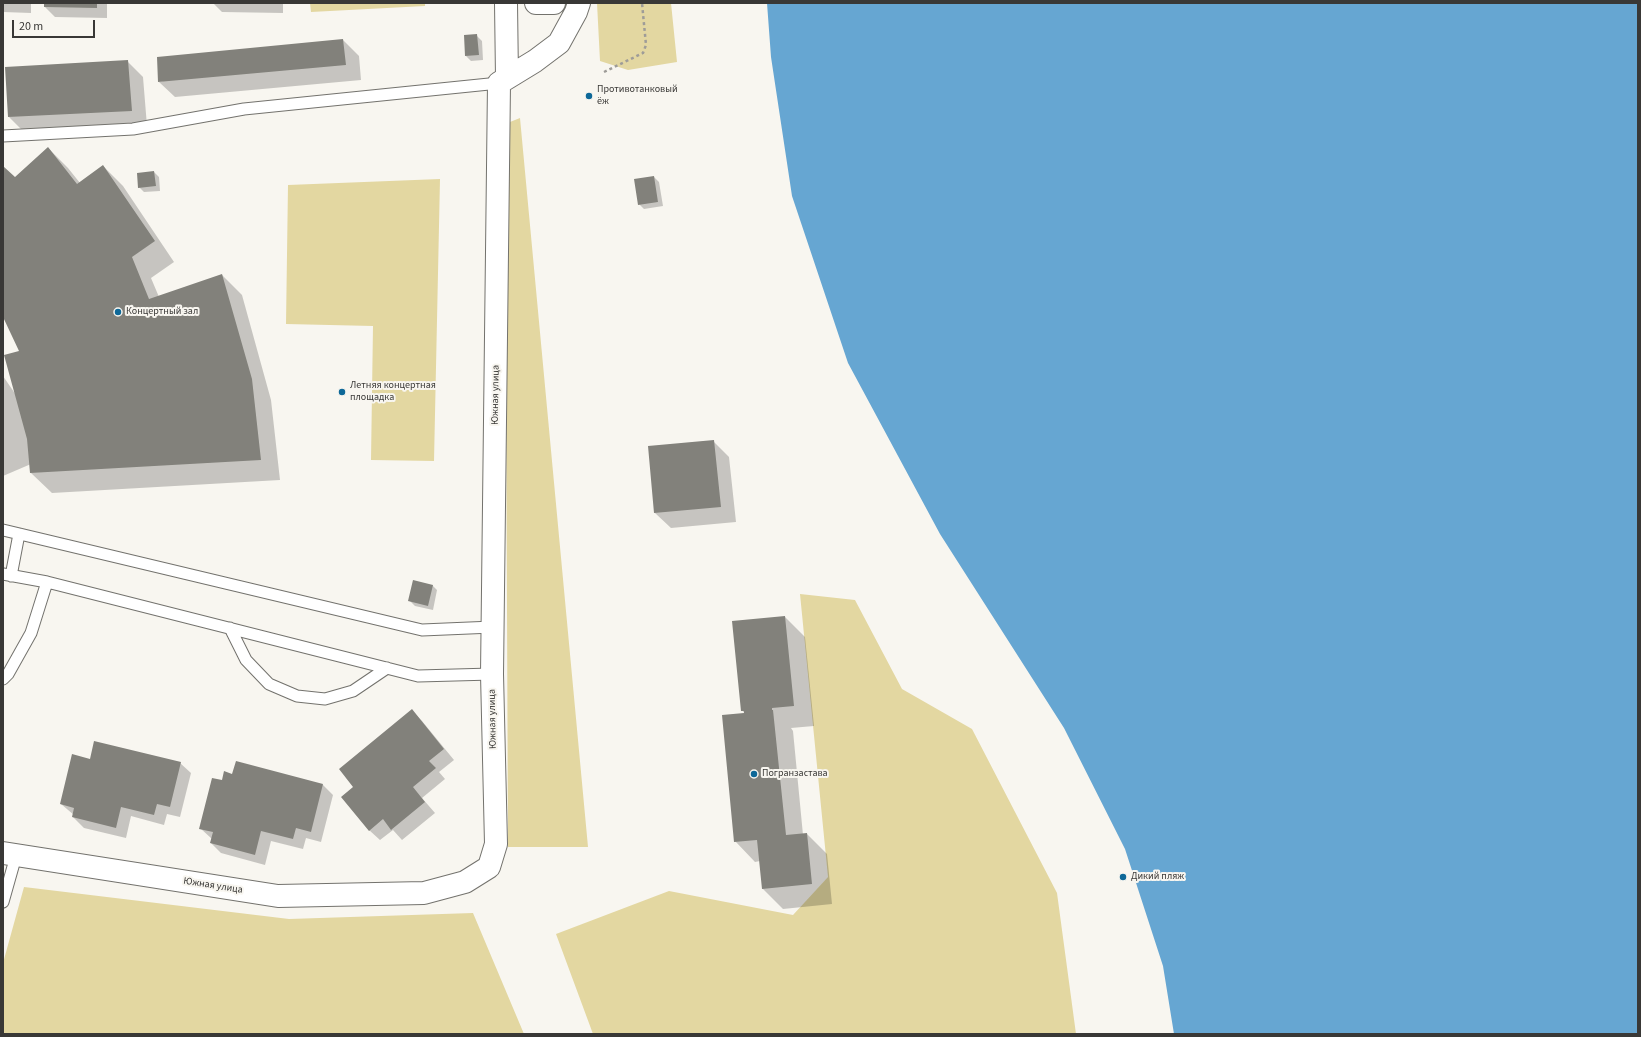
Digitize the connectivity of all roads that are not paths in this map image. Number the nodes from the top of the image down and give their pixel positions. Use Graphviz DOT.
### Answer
graph roads {
  1 [pos="506,3"];
  2 [pos="536,3"];
  3 [pos="554,3"];
  4 [pos="579,3"];
  5 [pos="503,81"];
  6 [pos="3,136"];
  7 [pos="3,530"];
  8 [pos="19,534"];
  9 [pos="7,575"];
  10 [pos="47,582"];
  11 [pos="493,627"];
  12 [pos="230,628"];
  13 [pos="387,668"];
  14 [pos="492,674"];
  15 [pos="3,679"];
  16 [pos="10,854"];
  17 [pos="3,902"];
  1 -- 5 [label="street, Южная улица"];
  2 -- 3 [label="street"];
  4 -- 5 [label="street"];
  5 -- 6 [label="lane"];
  5 -- 11 [label="street, Южная улица"];
  7 -- 8 [label="lane"];
  8 -- 9 [label="lane"];
  8 -- 11 [label="lane"];
  9 -- 10 [label="lane"];
  10 -- 12 [label="lane"];
  10 -- 15 [label="lane"];
  11 -- 14 [label="street, Южная улица"];
  12 -- 13 [label="lane"];
  12 -- 13 [label="lane"];
  13 -- 14 [label="lane"];
  14 -- 16 [label="street, Южная улица"];
  16 -- 17 [label="lane"];
}
